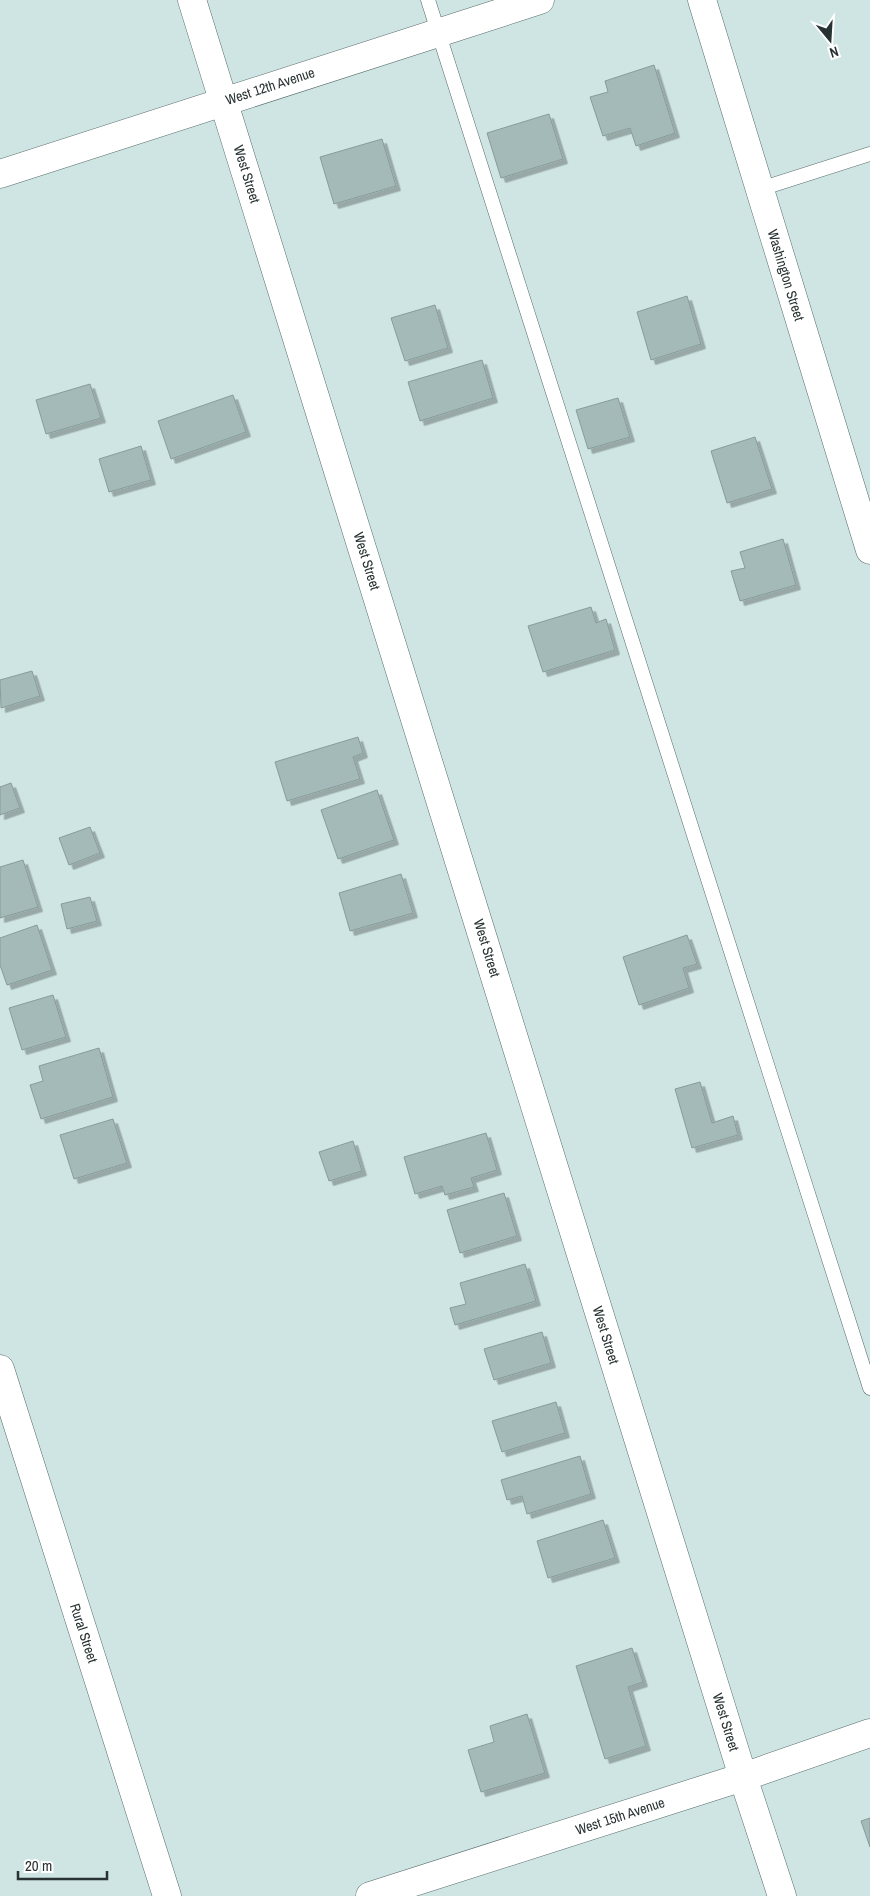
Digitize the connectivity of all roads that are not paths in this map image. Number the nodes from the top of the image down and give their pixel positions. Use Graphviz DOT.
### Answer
graph roads {
  1 [pos="192,0"];
  2 [pos="428,0"];
  3 [pos="540,0"];
  4 [pos="702,0"];
  5 [pos="439,32"];
  6 [pos="224,101"];
  7 [pos="870,154"];
  8 [pos="0,174"];
  9 [pos="760,189"];
  10 [pos="870,550"];
  11 [pos="0,1369"];
  12 [pos="870,1388"];
  13 [pos="870,1733"];
  14 [pos="743,1777"];
  15 [pos="167,1896"];
  16 [pos="370,1896"];
  17 [pos="782,1896"];
  1 -- 6 [label="street, West Street"];
  2 -- 5 [label="lane"];
  3 -- 5 [label="street, West 12th Avenue"];
  4 -- 9 [label="street, Washington Street"];
  5 -- 6 [label="street, West 12th Avenue"];
  5 -- 12 [label="lane"];
  6 -- 8 [label="street, West 12th Avenue"];
  6 -- 14 [label="street, West Street"];
  7 -- 9 [label="lane"];
  9 -- 10 [label="street, Washington Street"];
  11 -- 15 [label="street, Rural Street"];
  13 -- 14 [label="street, West 15th Avenue"];
  14 -- 16 [label="street, West 15th Avenue"];
  14 -- 17 [label="street, West Street"];
}
